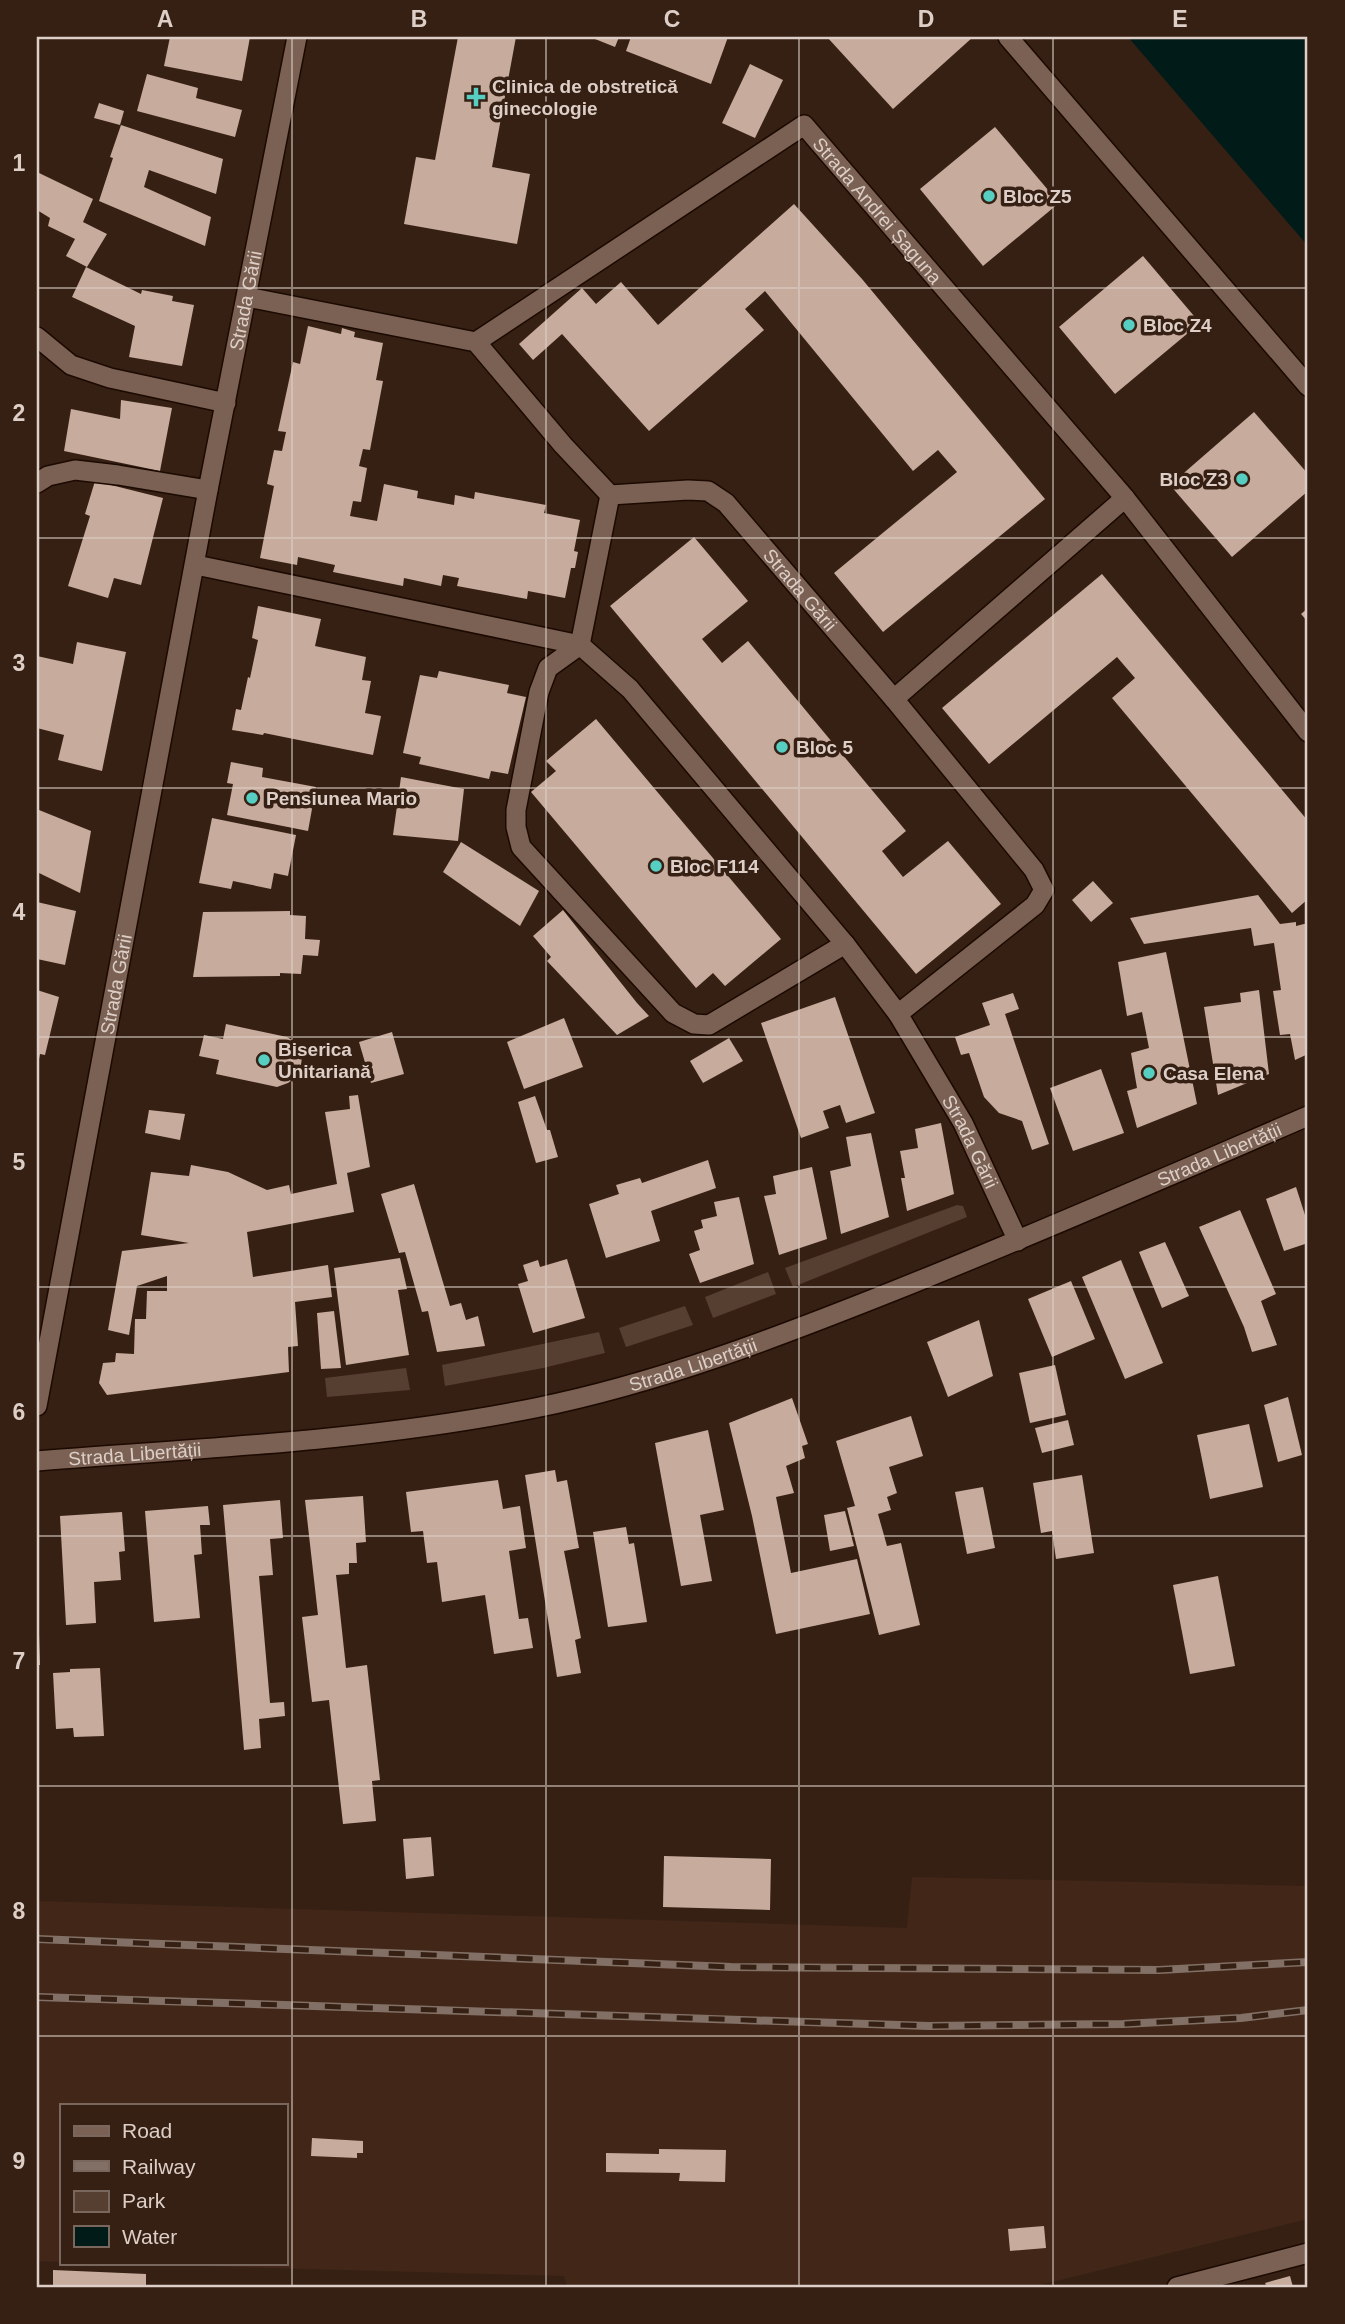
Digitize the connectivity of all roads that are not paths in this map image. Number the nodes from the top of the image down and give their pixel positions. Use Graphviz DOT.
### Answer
graph roads {
  1 [pos="297,37"];
  2 [pos="1008,37"];
  3 [pos="247,297"];
  4 [pos="37,337"];
  5 [pos="476,342"];
  6 [pos="1308,386"];
  7 [pos="226,403"];
  8 [pos="37,482"];
  9 [pos="208,490"];
  10 [pos="610,495"];
  11 [pos="1125,498"];
  12 [pos="196,565"];
  13 [pos="580,645"];
  14 [pos="894,699"];
  15 [pos="1308,732"];
  16 [pos="845,944"];
  17 [pos="898,1014"];
  18 [pos="1308,1116"];
  19 [pos="1018,1241"];
  20 [pos="37,1406"];
  21 [pos="37,1461"];
  22 [pos="1308,2253"];
  23 [pos="1177,2287"];
  1 -- 3 [label="street, Strada Gării"];
  2 -- 6 [label="street"];
  3 -- 5 [label="street"];
  3 -- 7 [label="street, Strada Gării"];
  4 -- 7 [label="street"];
  5 -- 10 [label="street"];
  5 -- 11 [label="street, Strada Andrei Șaguna"];
  7 -- 9 [label="street, Strada Gării"];
  8 -- 9 [label="street"];
  9 -- 12 [label="street, Strada Gării"];
  10 -- 13 [label="street"];
  10 -- 14 [label="street, Strada Gării"];
  11 -- 14 [label="street"];
  11 -- 15 [label="street, Strada Andrei Șaguna"];
  12 -- 13 [label="street, Strada Gării"];
  12 -- 20 [label="street, Strada Gării"];
  13 -- 16 [label="street, Strada Gării"];
  13 -- 16 [label="street"];
  14 -- 17 [label="street, Strada Gării"];
  16 -- 17 [label="street, Strada Gării"];
  17 -- 19 [label="street, Strada Gării"];
  18 -- 19 [label="street, Strada Libertății"];
  19 -- 21 [label="street, Strada Libertății"];
  22 -- 23 [label="street"];
}
